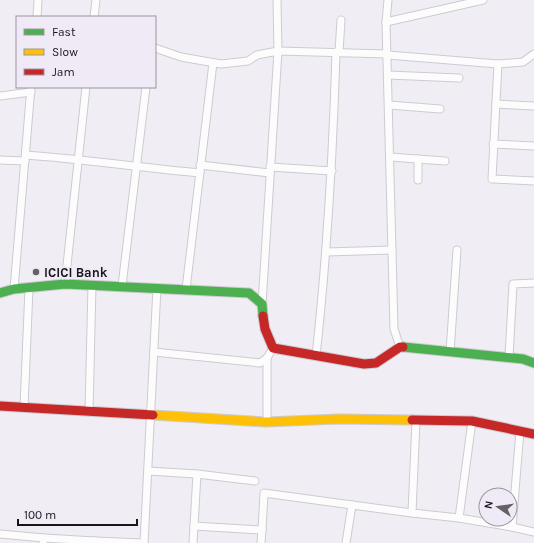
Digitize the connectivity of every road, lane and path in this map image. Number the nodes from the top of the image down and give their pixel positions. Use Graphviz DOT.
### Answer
graph roads {
  1 [pos="38,0"];
  2 [pos="96,0"];
  3 [pos="277,0"];
  4 [pos="388,0"];
  5 [pos="483,0"];
  6 [pos="37,16"];
  7 [pos="94,16"];
  8 [pos="341,20"];
  9 [pos="386,22"];
  10 [pos="156,48"];
  11 [pos="278,51"];
  12 [pos="337,52"];
  13 [pos="534,54"];
  14 [pos="388,55"];
  15 [pos="213,62"];
  16 [pos="498,64"];
  17 [pos="388,75"];
  18 [pos="459,78"];
  19 [pos="86,88"];
  20 [pos="146,88"];
  21 [pos="31,89"];
  22 [pos="0,96"];
  23 [pos="496,104"];
  24 [pos="389,105"];
  25 [pos="534,106"];
  26 [pos="440,109"];
  27 [pos="493,144"];
  28 [pos="534,146"];
  29 [pos="390,157"];
  30 [pos="25,158"];
  31 [pos="78,159"];
  32 [pos="418,159"];
  33 [pos="0,160"];
  34 [pos="445,161"];
  35 [pos="200,165"];
  36 [pos="136,167"];
  37 [pos="270,170"];
  38 [pos="332,171"];
  39 [pos="200,173"];
  40 [pos="418,180"];
  41 [pos="534,181"];
  42 [pos="392,250"];
  43 [pos="457,250"];
  44 [pos="326,252"];
  45 [pos="534,283"];
  46 [pos="65,284"];
  47 [pos="92,285"];
  48 [pos="0,286"];
  49 [pos="122,286"];
  50 [pos="29,288"];
  51 [pos="157,288"];
  52 [pos="14,289"];
  53 [pos="186,289"];
  54 [pos="0,293"];
  55 [pos="262,304"];
  56 [pos="273,348"];
  57 [pos="400,348"];
  58 [pos="154,352"];
  59 [pos="450,352"];
  60 [pos="316,356"];
  61 [pos="509,357"];
  62 [pos="267,358"];
  63 [pos="534,363"];
  64 [pos="0,406"];
  65 [pos="24,408"];
  66 [pos="89,412"];
  67 [pos="151,415"];
  68 [pos="416,420"];
  69 [pos="472,421"];
  70 [pos="267,422"];
  71 [pos="520,431"];
  72 [pos="534,434"];
  73 [pos="148,471"];
  74 [pos="197,474"];
  75 [pos="255,481"];
  76 [pos="515,487"];
  77 [pos="352,505"];
  78 [pos="412,513"];
  79 [pos="459,518"];
  80 [pos="478,521"];
  81 [pos="194,526"];
  82 [pos="512,527"];
  83 [pos="262,530"];
  84 [pos="534,532"];
  85 [pos="0,534"];
  86 [pos="43,540"];
  87 [pos="95,542"];
  88 [pos="144,543"];
  89 [pos="193,543"];
  90 [pos="261,543"];
  91 [pos="346,543"];
  1 -- 6 [label="street"];
  2 -- 7 [label="street"];
  3 -- 11 [label="street"];
  4 -- 9 [label="street"];
  5 -- 9 [label="street"];
  8 -- 12 [label="street"];
  9 -- 14 [label="street"];
  10 -- 15 [label="street"];
  11 -- 12 [label="street"];
  11 -- 15 [label="street"];
  11 -- 37 [label="street"];
  12 -- 14 [label="street"];
  12 -- 38 [label="street"];
  13 -- 16 [label="street"];
  14 -- 16 [label="street"];
  14 -- 17 [label="street"];
  15 -- 35 [label="street"];
  16 -- 23 [label="street"];
  17 -- 18 [label="street"];
  17 -- 24 [label="street"];
  19 -- 31 [label="street"];
  20 -- 36 [label="street"];
  21 -- 22 [label="street"];
  21 -- 30 [label="street"];
  23 -- 25 [label="street"];
  23 -- 27 [label="street"];
  24 -- 26 [label="street"];
  24 -- 29 [label="street"];
  27 -- 28 [label="street"];
  27 -- 41 [label="street"];
  29 -- 32 [label="street"];
  29 -- 42 [label="street"];
  30 -- 31 [label="street"];
  30 -- 33 [label="street"];
  30 -- 52 [label="street"];
  31 -- 36 [label="street"];
  31 -- 46 [label="street"];
  32 -- 34 [label="street"];
  32 -- 40 [label="street"];
  35 -- 37 [label="street"];
  35 -- 39 [label="street"];
  36 -- 39 [label="street"];
  36 -- 49 [label="street"];
  37 -- 38 [label="street"];
  37 -- 55 [label="street"];
  38 -- 44 [label="street"];
  39 -- 53 [label="street"];
  42 -- 44 [label="street"];
  42 -- 57 [label="street"];
  43 -- 59 [label="street"];
  44 -- 60 [label="street"];
  45 -- 61 [label="street"];
  46 -- 47 [label="street"];
  46 -- 50 [label="street"];
  47 -- 49 [label="street"];
  47 -- 66 [label="street"];
  48 -- 52 [label="street"];
  49 -- 51 [label="street"];
  50 -- 52 [label="street"];
  50 -- 65 [label="street"];
  51 -- 53 [label="street"];
  51 -- 58 [label="street"];
  52 -- 54 [label="street"];
  53 -- 55 [label="street"];
  55 -- 56 [label="street"];
  56 -- 60 [label="street"];
  56 -- 62 [label="street"];
  57 -- 59 [label="street"];
  57 -- 60 [label="street"];
  58 -- 62 [label="street"];
  58 -- 67 [label="street"];
  59 -- 61 [label="street"];
  61 -- 63 [label="street"];
  62 -- 70 [label="street"];
  64 -- 65 [label="street"];
  65 -- 66 [label="street"];
  66 -- 67 [label="street"];
  67 -- 70 [label="street"];
  67 -- 73 [label="street"];
  68 -- 69 [label="street"];
  68 -- 70 [label="street"];
  68 -- 78 [label="street"];
  69 -- 71 [label="street"];
  69 -- 79 [label="street"];
  71 -- 72 [label="street"];
  71 -- 76 [label="street"];
  73 -- 74 [label="street"];
  73 -- 88 [label="street"];
  74 -- 75 [label="street"];
  74 -- 81 [label="street"];
  77 -- 78 [label="street"];
  77 -- 83 [label="street"];
  77 -- 91 [label="street"];
  78 -- 79 [label="street"];
  79 -- 80 [label="street"];
  81 -- 83 [label="street"];
  81 -- 89 [label="street"];
  82 -- 84 [label="street"];
  83 -- 90 [label="street"];
  85 -- 86 [label="street"];
  86 -- 87 [label="street"];
  87 -- 88 [label="street"];
}
